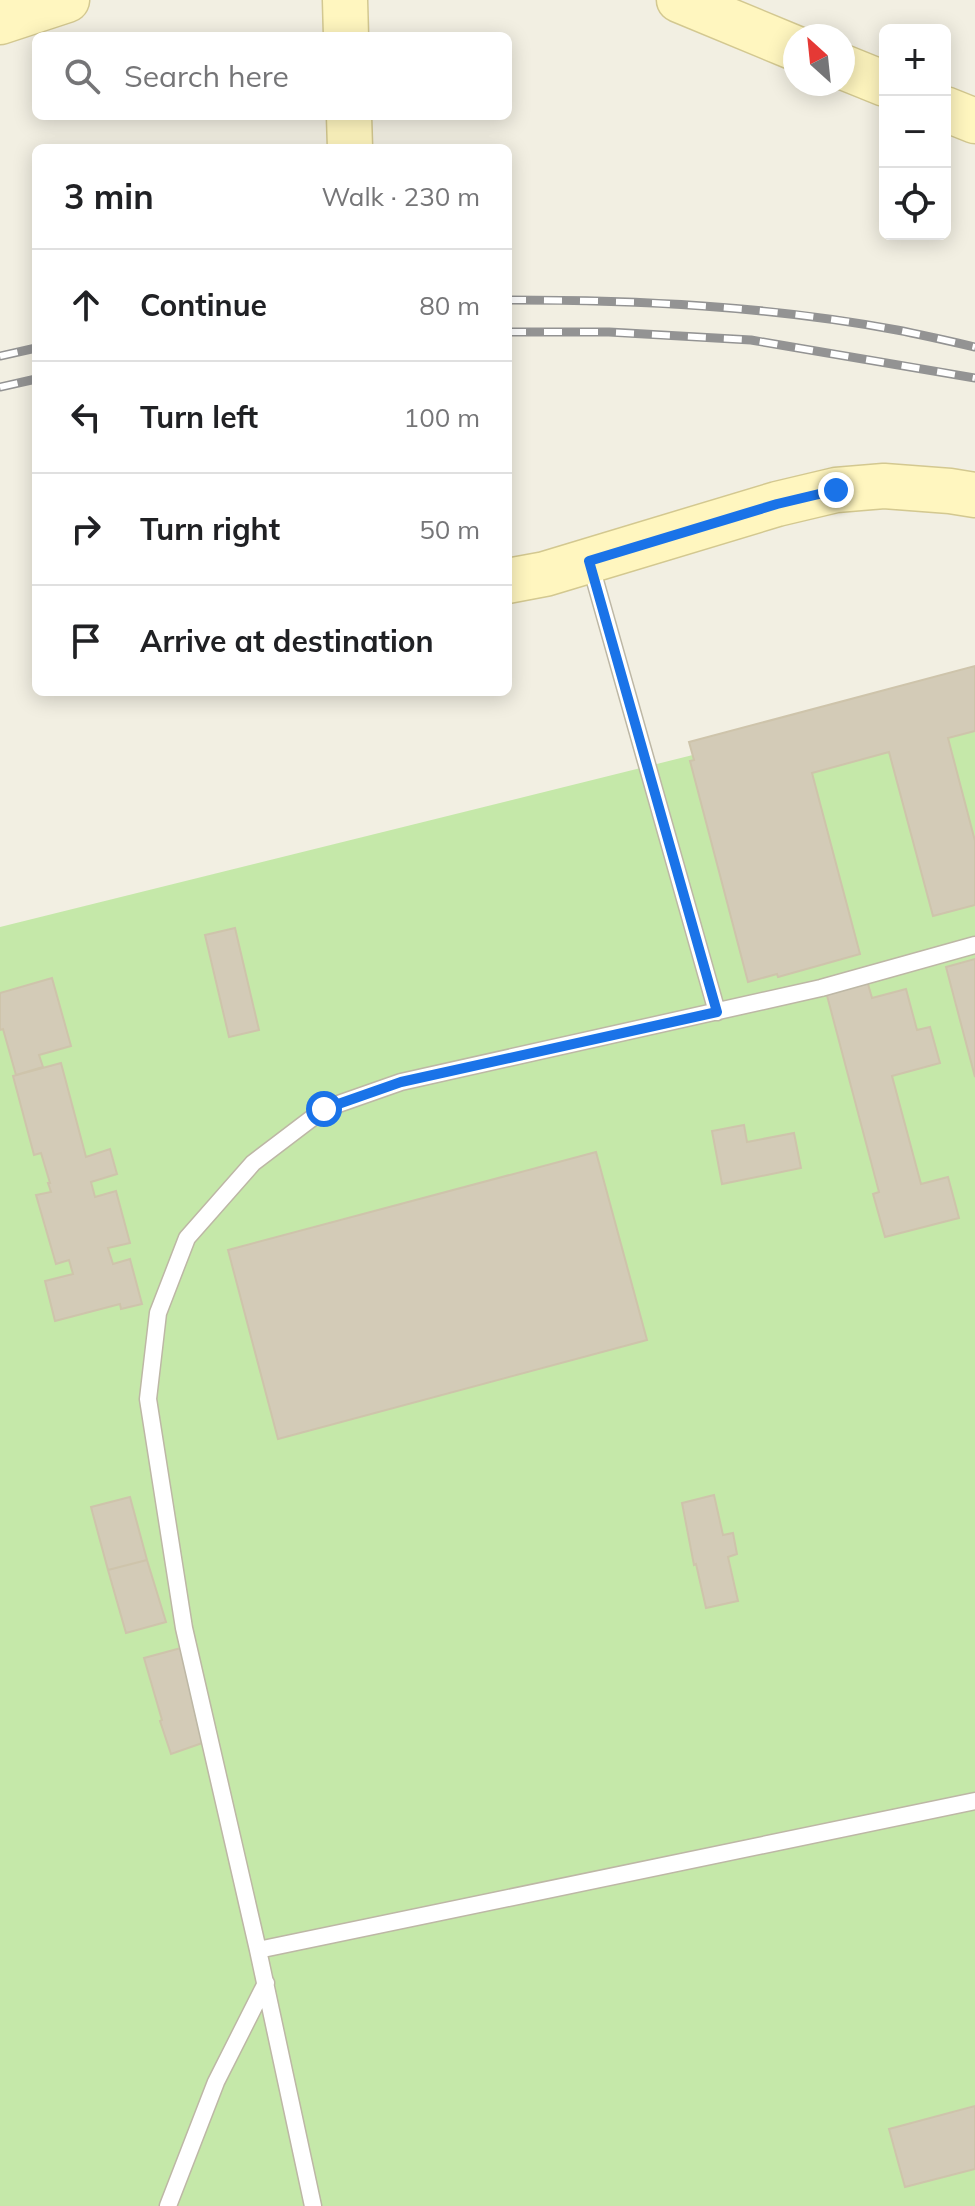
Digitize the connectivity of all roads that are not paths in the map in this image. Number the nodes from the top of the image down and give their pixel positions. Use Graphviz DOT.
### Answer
graph roads {
  1 [pos="67,0"];
  2 [pos="345,0"];
  3 [pos="679,0"];
  4 [pos="0,22"];
  5 [pos="346,32"];
  6 [pos="783,43"];
  7 [pos="855,72"];
  8 [pos="879,82"];
  9 [pos="951,111"];
  10 [pos="349,120"];
  11 [pos="975,121"];
  12 [pos="350,144"];
  13 [pos="975,495"];
  14 [pos="589,561"];
  15 [pos="512,580"];
  16 [pos="975,945"];
  17 [pos="717,1012"];
  18 [pos="975,1801"];
  19 [pos="258,1950"];
  20 [pos="266,1983"];
  21 [pos="168,2206"];
  22 [pos="313,2206"];
  1 -- 4 [label="street"];
  2 -- 5 [label="street"];
  3 -- 6 [label="street"];
  7 -- 8 [label="street"];
  9 -- 11 [label="street"];
  10 -- 12 [label="street"];
  13 -- 14 [label="street"];
  14 -- 15 [label="street"];
  14 -- 17 [label="lane"];
  16 -- 17 [label="lane"];
  17 -- 19 [label="lane"];
  18 -- 19 [label="lane"];
  19 -- 20 [label="lane"];
  20 -- 21 [label="lane"];
  20 -- 22 [label="lane"];
}
